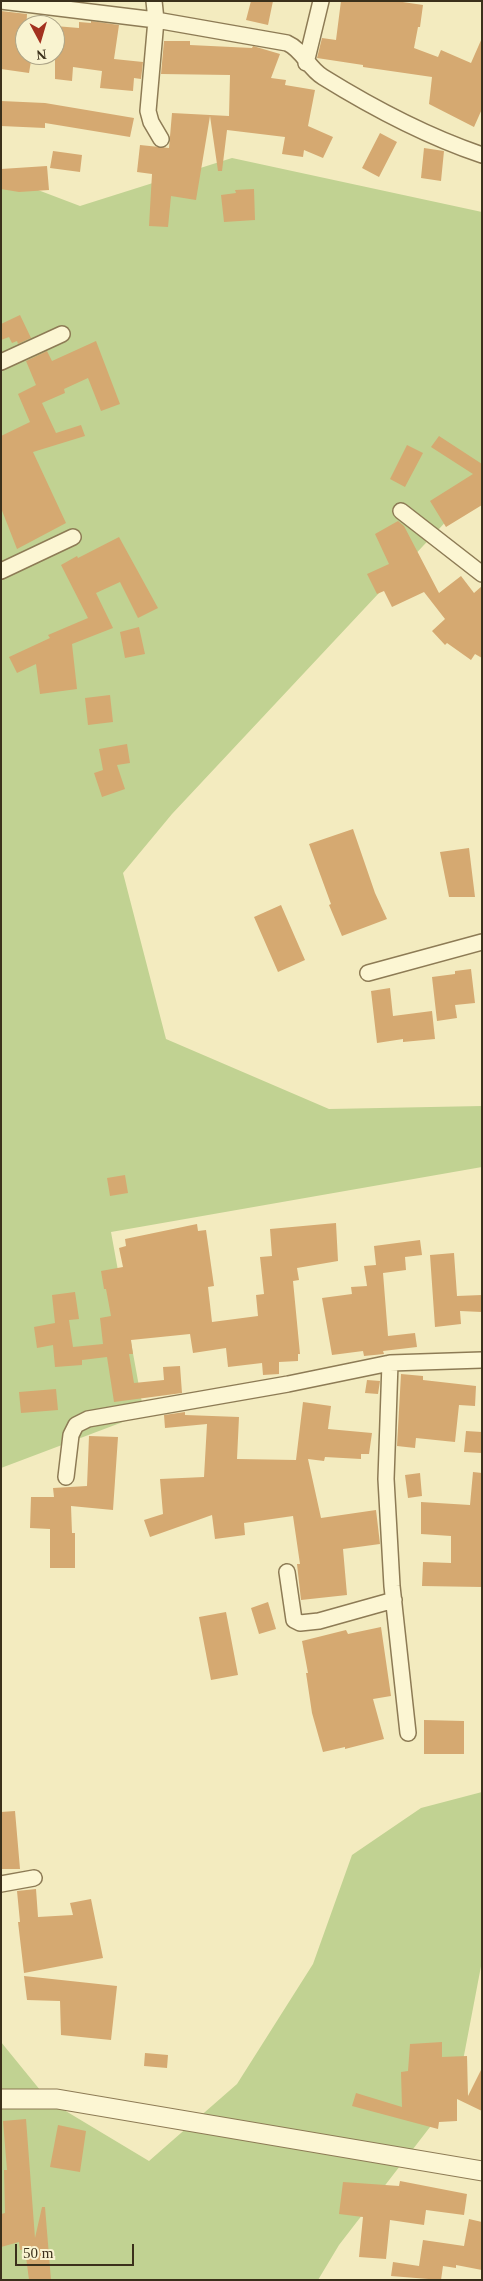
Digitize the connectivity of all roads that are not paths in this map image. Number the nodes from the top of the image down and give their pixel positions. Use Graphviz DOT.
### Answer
graph roads {
  1 [pos="1,1"];
  2 [pos="154,1"];
  3 [pos="322,1"];
  4 [pos="156,20"];
  5 [pos="306,63"];
  6 [pos="161,139"];
  7 [pos="482,155"];
  8 [pos="62,334"];
  9 [pos="1,362"];
  10 [pos="401,511"];
  11 [pos="72,537"];
  12 [pos="1,571"];
  13 [pos="482,574"];
  14 [pos="482,942"];
  15 [pos="368,973"];
  16 [pos="482,1360"];
  17 [pos="390,1363"];
  18 [pos="66,1477"];
  19 [pos="287,1572"];
  20 [pos="394,1600"];
  21 [pos="408,1733"];
  22 [pos="34,1878"];
  23 [pos="1,1884"];
  24 [pos="1,2099"];
  25 [pos="482,2171"];
  1 -- 4 [label="street"];
  2 -- 4 [label="street"];
  3 -- 5 [label="street"];
  4 -- 5 [label="street"];
  4 -- 6 [label="street"];
  5 -- 7 [label="street"];
  8 -- 9 [label="street"];
  10 -- 13 [label="street"];
  11 -- 12 [label="street"];
  14 -- 15 [label="street"];
  16 -- 17 [label="street"];
  17 -- 18 [label="street"];
  17 -- 20 [label="street"];
  19 -- 20 [label="street"];
  20 -- 21 [label="street"];
  22 -- 23 [label="street"];
  24 -- 25 [label="street"];
}
